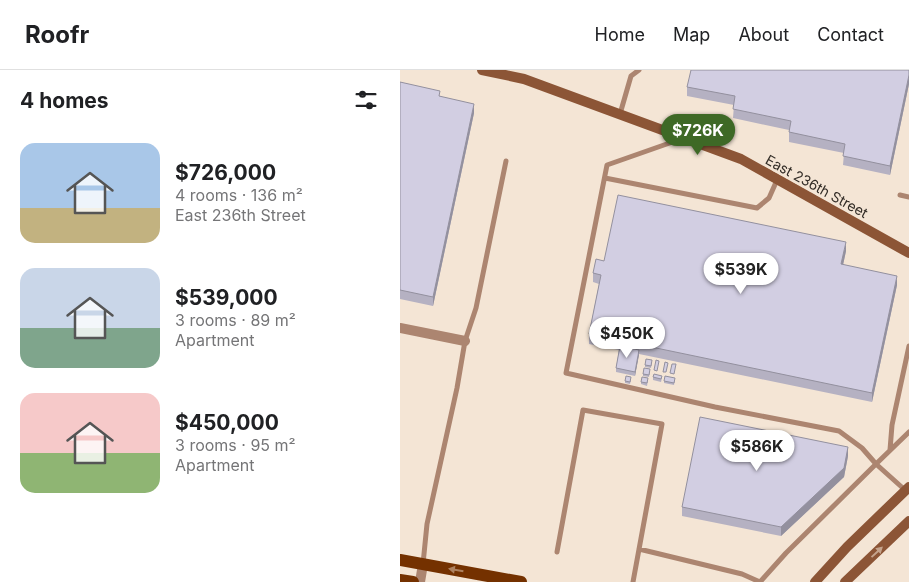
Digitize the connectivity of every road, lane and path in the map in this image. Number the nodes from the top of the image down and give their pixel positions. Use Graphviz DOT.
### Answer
graph roads {
  1 [pos="482,70"];
  2 [pos="639,70"];
  3 [pos="519,74"];
  4 [pos="620,114"];
  5 [pos="684,138"];
  6 [pos="506,161"];
  7 [pos="605,178"];
  8 [pos="778,179"];
  9 [pos="900,195"];
  10 [pos="909,196"];
  11 [pos="909,254"];
  12 [pos="400,328"];
  13 [pos="465,341"];
  14 [pos="909,346"];
  15 [pos="909,432"];
  16 [pos="890,450"];
  17 [pos="876,464"];
  18 [pos="907,489"];
  19 [pos="909,522"];
  20 [pos="640,548"];
  21 [pos="557,552"];
  22 [pos="400,560"];
  23 [pos="422,564"];
  24 [pos="400,580"];
  25 [pos="413,582"];
  26 [pos="420,582"];
  27 [pos="521,582"];
  28 [pos="633,582"];
  29 [pos="815,582"];
  30 [pos="845,582"];
  1 -- 3 [label="street, East 236th Street"];
  2 -- 4 [label="lane"];
  3 -- 4 [label="street, East 236th Street"];
  4 -- 5 [label="street, East 236th Street"];
  5 -- 7 [label="lane"];
  5 -- 8 [label="street, East 236th Street"];
  6 -- 13 [label="lane"];
  7 -- 8 [label="lane"];
  7 -- 17 [label="lane"];
  8 -- 11 [label="street, East 236th Street"];
  9 -- 10 [label="lane"];
  12 -- 13 [label="street"];
  13 -- 23 [label="lane"];
  14 -- 16 [label="lane"];
  15 -- 16 [label="lane"];
  16 -- 17 [label="lane"];
  17 -- 18 [label="lane"];
  17 -- 20 [label="lane"];
  18 -- 29 [label="street"];
  30 -- 19 [label="street, one-way"];
  20 -- 21 [label="lane"];
  20 -- 28 [label="lane"];
  22 -- 23 [label="main road"];
  23 -- 26 [label="street"];
  27 -- 23 [label="main road, one-way"];
  24 -- 25 [label="main road"];
}
